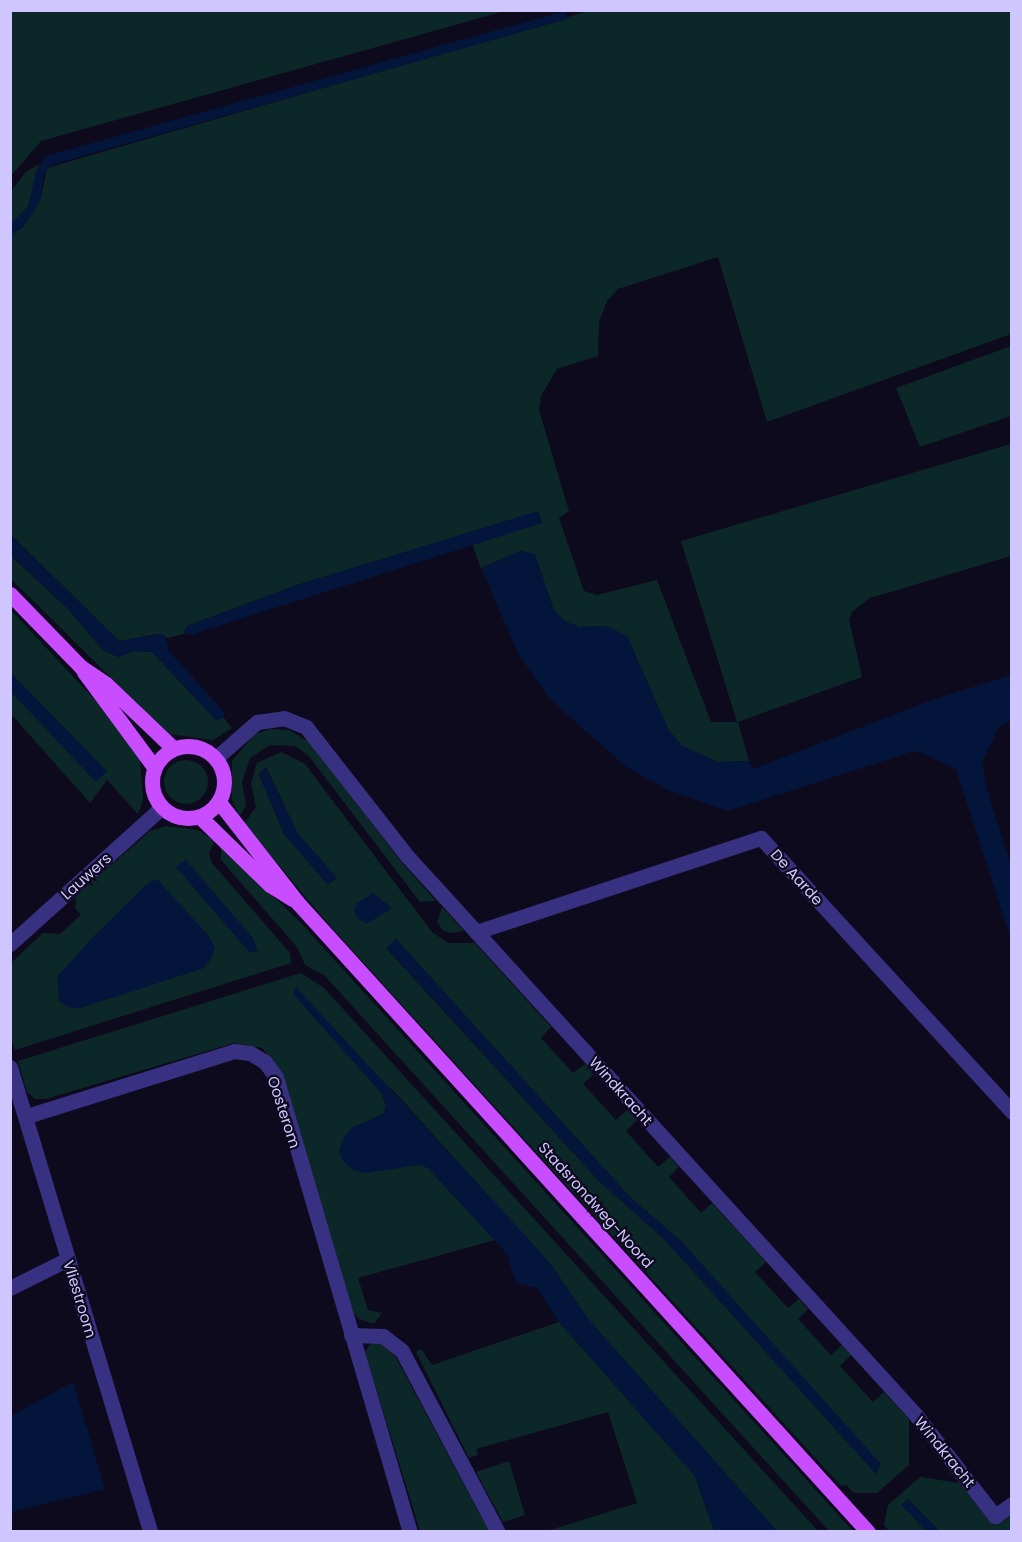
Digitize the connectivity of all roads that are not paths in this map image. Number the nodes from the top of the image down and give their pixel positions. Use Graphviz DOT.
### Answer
graph roads {
  1 [pos="10,594"];
  2 [pos="81,667"];
  3 [pos="174,748"];
  4 [pos="216,758"];
  5 [pos="154,767"];
  6 [pos="219,802"];
  7 [pos="161,808"];
  8 [pos="200,817"];
  9 [pos="297,902"];
  10 [pos="476,932"];
  11 [pos="10,944"];
  12 [pos="10,1066"];
  13 [pos="13,1083"];
  14 [pos="1011,1112"];
  15 [pos="27,1116"];
  16 [pos="68,1259"];
  17 [pos="10,1288"];
  18 [pos="351,1335"];
  19 [pos="1011,1504"];
  20 [pos="150,1532"];
  21 [pos="410,1532"];
  22 [pos="498,1532"];
  23 [pos="868,1532"];
  1 -- 2 [label="main road"];
  2 -- 3 [label="main road"];
  2 -- 5 [label="main road"];
  3 -- 4 [label="main road"];
  3 -- 5 [label="main road"];
  4 -- 6 [label="main road"];
  4 -- 10 [label="street, Windkracht"];
  5 -- 7 [label="main road"];
  6 -- 8 [label="main road"];
  6 -- 9 [label="main road, Stadsrondweg-Noord"];
  7 -- 8 [label="main road"];
  7 -- 11 [label="street, Lauwers"];
  8 -- 9 [label="main road, Stadsrondweg-Noord"];
  9 -- 23 [label="main road, Stadsrondweg-Noord"];
  10 -- 14 [label="street, De Aarde"];
  10 -- 19 [label="street, Windkracht"];
  12 -- 13 [label="street, Vliestroom"];
  13 -- 15 [label="street, Vliestroom"];
  15 -- 16 [label="street, Vliestroom"];
  15 -- 18 [label="street, Oosterom"];
  16 -- 17 [label="street"];
  16 -- 20 [label="street, Vliestroom"];
  18 -- 21 [label="street, Oosterom"];
  18 -- 22 [label="street"];
}
